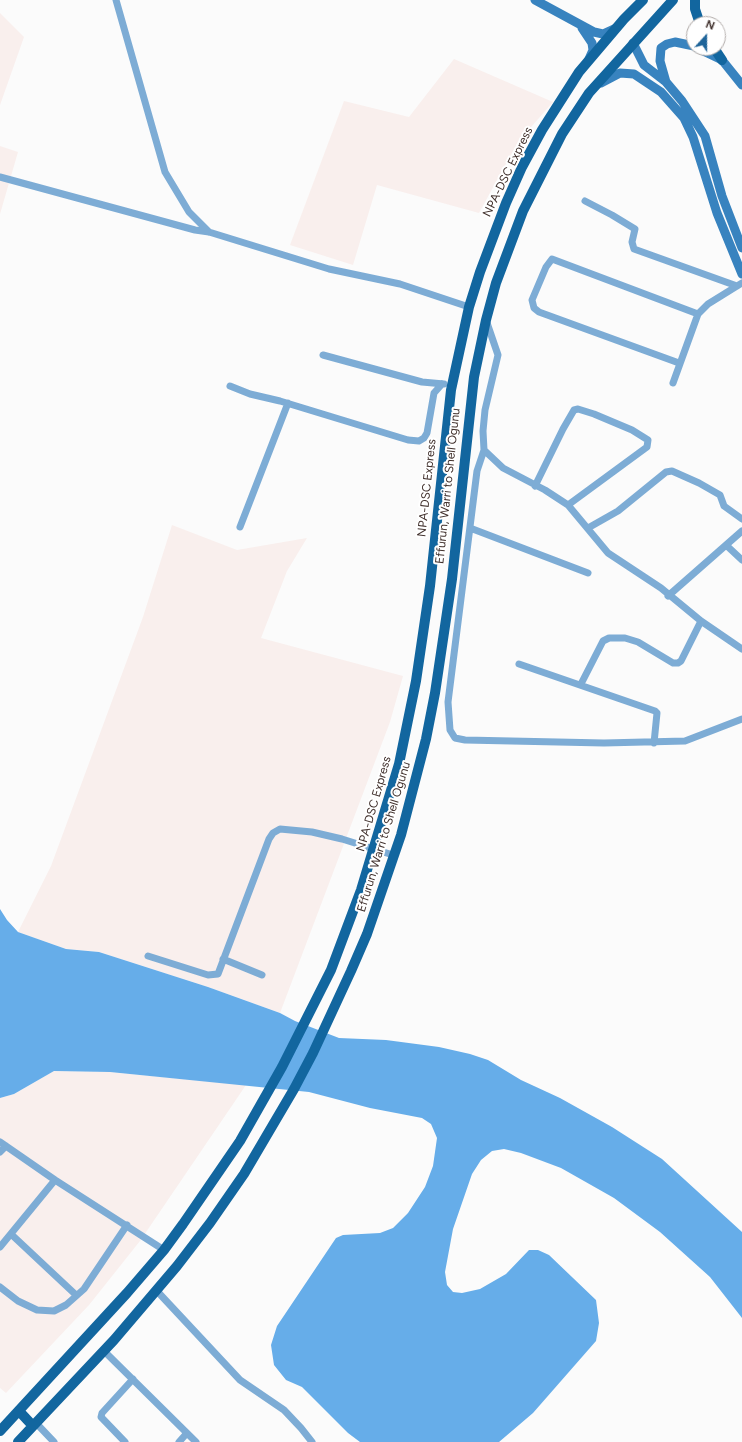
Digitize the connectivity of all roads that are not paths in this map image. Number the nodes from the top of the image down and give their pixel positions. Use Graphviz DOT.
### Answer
graph roads {
  1 [pos="116,0"];
  2 [pos="535,0"];
  3 [pos="642,0"];
  4 [pos="672,0"];
  5 [pos="695,0"];
  6 [pos="698,16"];
  7 [pos="575,22"];
  8 [pos="616,28"];
  9 [pos="633,43"];
  10 [pos="686,44"];
  11 [pos="714,56"];
  12 [pos="719,56"];
  13 [pos="722,60"];
  14 [pos="588,61"];
  15 [pos="666,82"];
  16 [pos="742,85"];
  17 [pos="589,93"];
  18 [pos="0,176"];
  19 [pos="585,201"];
  20 [pos="209,232"];
  21 [pos="742,248"];
  22 [pos="742,274"];
  23 [pos="740,284"];
  24 [pos="469,308"];
  25 [pos="698,314"];
  26 [pos="486,320"];
  27 [pos="323,354"];
  28 [pos="680,363"];
  29 [pos="672,383"];
  30 [pos="447,384"];
  31 [pos="230,386"];
  32 [pos="288,403"];
  33 [pos="484,450"];
  34 [pos="535,486"];
  35 [pos="568,505"];
  36 [pos="742,519"];
  37 [pos="240,527"];
  38 [pos="470,528"];
  39 [pos="588,528"];
  40 [pos="742,531"];
  41 [pos="726,545"];
  42 [pos="742,560"];
  43 [pos="588,573"];
  44 [pos="668,596"];
  45 [pos="701,621"];
  46 [pos="742,649"];
  47 [pos="519,664"];
  48 [pos="581,684"];
  49 [pos="742,719"];
  50 [pos="654,743"];
  51 [pos="375,849"];
  52 [pos="393,855"];
  53 [pos="148,956"];
  54 [pos="223,959"];
  55 [pos="262,975"];
  56 [pos="3,1144"];
  57 [pos="0,1152"];
  58 [pos="56,1180"];
  59 [pos="127,1225"];
  60 [pos="12,1235"];
  61 [pos="0,1246"];
  62 [pos="164,1250"];
  63 [pos="0,1287"];
  64 [pos="156,1290"];
  65 [pos="76,1295"];
  66 [pos="104,1351"];
  67 [pos="133,1379"];
  68 [pos="19,1411"];
  69 [pos="34,1424"];
  70 [pos="0,1431"];
  71 [pos="187,1433"];
  72 [pos="18,1442"];
  73 [pos="54,1442"];
  74 [pos="125,1442"];
  75 [pos="179,1442"];
  76 [pos="196,1442"];
  77 [pos="312,1442"];
  1 -- 20 [label="street"];
  2 -- 7 [label="main road"];
  3 -- 8 [label="main road, NPA-DSC Express"];
  4 -- 9 [label="main road, Effurun, Warri to Shell Ogunu"];
  5 -- 6 [label="main road"];
  7 -- 8 [label="main road"];
  7 -- 14 [label="main road"];
  8 -- 14 [label="main road, NPA-DSC Express"];
  9 -- 15 [label="main road"];
  9 -- 17 [label="main road, Effurun, Warri to Shell Ogunu"];
  10 -- 15 [label="main road"];
  11 -- 13 [label="main road"];
  12 -- 13 [label="main road"];
  13 -- 16 [label="main road"];
  14 -- 24 [label="main road, NPA-DSC Express"];
  15 -- 21 [label="main road"];
  17 -- 22 [label="main road"];
  17 -- 26 [label="main road, Effurun, Warri to Shell Ogunu"];
  18 -- 20 [label="street"];
  19 -- 23 [label="street"];
  20 -- 24 [label="street"];
  23 -- 25 [label="street"];
  24 -- 30 [label="main road, NPA-DSC Express"];
  25 -- 28 [label="street"];
  25 -- 28 [label="street"];
  26 -- 33 [label="street"];
  26 -- 52 [label="main road, Effurun, Warri to Shell Ogunu"];
  27 -- 30 [label="street"];
  28 -- 29 [label="street"];
  30 -- 32 [label="street"];
  30 -- 51 [label="main road, NPA-DSC Express"];
  31 -- 32 [label="street"];
  32 -- 37 [label="street"];
  33 -- 34 [label="street"];
  33 -- 38 [label="street"];
  34 -- 35 [label="street"];
  34 -- 35 [label="street"];
  35 -- 39 [label="street"];
  36 -- 39 [label="street"];
  38 -- 43 [label="street"];
  38 -- 50 [label="street"];
  39 -- 44 [label="street"];
  40 -- 41 [label="street"];
  41 -- 42 [label="street"];
  41 -- 44 [label="street"];
  44 -- 45 [label="street"];
  45 -- 46 [label="street"];
  45 -- 48 [label="street"];
  47 -- 48 [label="street"];
  48 -- 50 [label="street"];
  49 -- 50 [label="street"];
  51 -- 52 [label="street"];
  51 -- 54 [label="street"];
  51 -- 62 [label="main road, NPA-DSC Express"];
  52 -- 64 [label="main road, Effurun, Warri to Shell Ogunu"];
  53 -- 54 [label="street"];
  54 -- 55 [label="street"];
  56 -- 57 [label="street"];
  56 -- 58 [label="street"];
  58 -- 59 [label="street"];
  58 -- 60 [label="street"];
  59 -- 62 [label="street"];
  59 -- 65 [label="street"];
  60 -- 61 [label="street"];
  60 -- 65 [label="street"];
  62 -- 68 [label="main road, NPA-DSC Express"];
  63 -- 65 [label="street"];
  64 -- 66 [label="main road, Effurun, Warri to Shell Ogunu"];
  64 -- 77 [label="street"];
  66 -- 67 [label="street"];
  66 -- 69 [label="main road, Effurun, Warri to Shell Ogunu"];
  67 -- 71 [label="street"];
  67 -- 74 [label="street"];
  68 -- 69 [label="main road"];
  68 -- 70 [label="main road, NPA-DSC Express"];
  69 -- 72 [label="main road, Effurun, Warri to Shell Ogunu"];
  69 -- 73 [label="street"];
  71 -- 75 [label="street"];
  71 -- 76 [label="street"];
}
